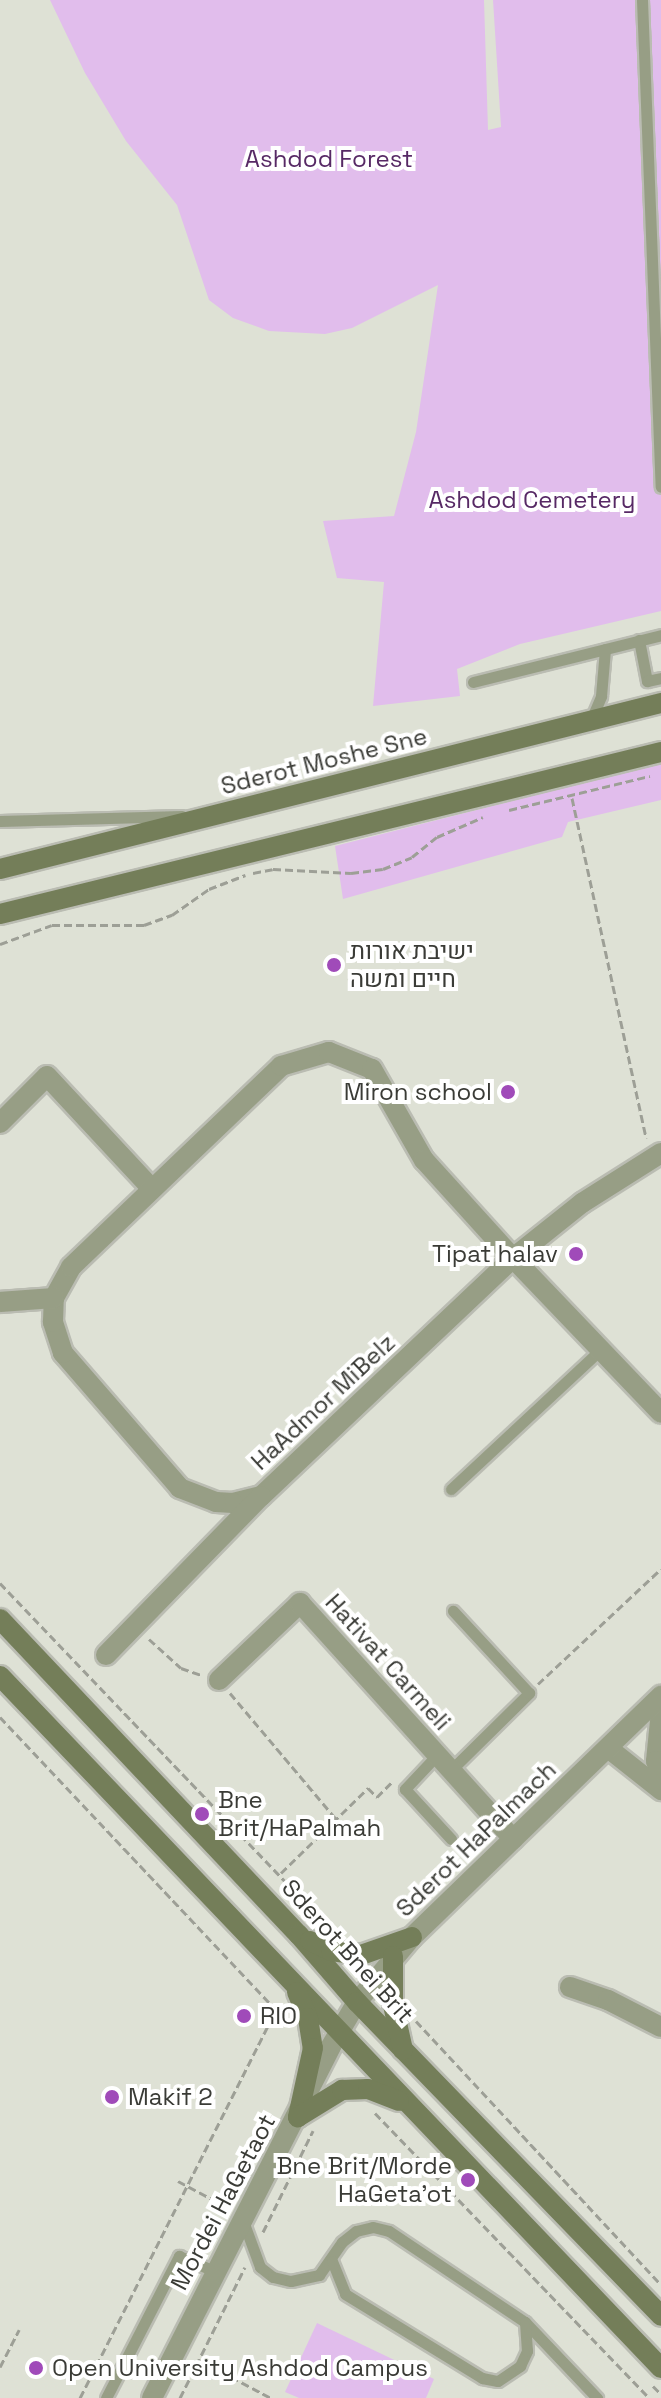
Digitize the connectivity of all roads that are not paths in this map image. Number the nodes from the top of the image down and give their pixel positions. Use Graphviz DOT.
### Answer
graph roads {
  1 [pos="642,0"];
  2 [pos="661,487"];
  3 [pos="661,635"];
  4 [pos="639,640"];
  5 [pos="605,649"];
  6 [pos="661,678"];
  7 [pos="473,682"];
  8 [pos="661,703"];
  9 [pos="591,720"];
  10 [pos="661,752"];
  11 [pos="219,815"];
  12 [pos="0,821"];
  13 [pos="0,869"];
  14 [pos="0,914"];
  15 [pos="0,1123"];
  16 [pos="656,1155"];
  17 [pos="152,1189"];
  18 [pos="513,1258"];
  19 [pos="54,1298"];
  20 [pos="0,1302"];
  21 [pos="601,1349"];
  22 [pos="661,1413"];
  23 [pos="451,1489"];
  24 [pos="261,1496"];
  25 [pos="453,1611"];
  26 [pos="0,1619"];
  27 [pos="106,1655"];
  28 [pos="219,1680"];
  29 [pos="3,1681"];
  30 [pos="661,1696"];
  31 [pos="661,1711"];
  32 [pos="608,1748"];
  33 [pos="444,1763"];
  34 [pos="661,1776"];
  35 [pos="661,1790"];
  36 [pos="451,1839"];
  37 [pos="513,1839"];
  38 [pos="299,1935"];
  39 [pos="412,1937"];
  40 [pos="393,1956"];
  41 [pos="292,1981"];
  42 [pos="570,1987"];
  43 [pos="357,2002"];
  44 [pos="661,2027"];
  45 [pos="340,2029"];
  46 [pos="403,2050"];
  47 [pos="407,2106"];
  48 [pos="307,2118"];
  49 [pos="243,2218"];
  50 [pos="332,2261"];
  51 [pos="214,2271"];
  52 [pos="661,2316"];
  53 [pos="525,2322"];
  54 [pos="661,2368"];
  55 [pos="106,2398"];
  56 [pos="152,2398"];
  57 [pos="597,2398"];
  1 -- 2 [label="lane"];
  3 -- 4 [label="lane"];
  4 -- 5 [label="lane"];
  4 -- 6 [label="lane"];
  5 -- 7 [label="lane"];
  5 -- 9 [label="lane"];
  8 -- 9 [label="main road, Sderot Moshe Sne"];
  9 -- 11 [label="main road, Sderot Moshe Sne"];
  10 -- 14 [label="main road"];
  11 -- 12 [label="lane"];
  11 -- 13 [label="main road, Sderot Moshe Sne"];
  15 -- 17 [label="street"];
  16 -- 18 [label="street, HaAdmor MiBelz"];
  17 -- 18 [label="street"];
  17 -- 19 [label="street"];
  18 -- 21 [label="street"];
  18 -- 24 [label="street, HaAdmor MiBelz"];
  19 -- 20 [label="street"];
  19 -- 24 [label="street, HaAdmor MiBelz"];
  21 -- 22 [label="street"];
  21 -- 23 [label="lane"];
  24 -- 27 [label="street"];
  25 -- 33 [label="lane"];
  26 -- 38 [label="main road, Sderot Bnei Brit"];
  28 -- 33 [label="street, Hativat Carmeli"];
  29 -- 41 [label="main road"];
  30 -- 32 [label="street, Sderot HaPalmach"];
  31 -- 34 [label="street"];
  32 -- 35 [label="street"];
  32 -- 37 [label="street, Sderot HaPalmach"];
  33 -- 36 [label="lane"];
  33 -- 37 [label="street, Hativat Carmeli"];
  37 -- 39 [label="street, Sderot HaPalmach"];
  38 -- 39 [label="main road"];
  38 -- 43 [label="main road, Sderot Bnei Brit"];
  39 -- 40 [label="street, Sderot HaPalmach"];
  40 -- 43 [label="street, Sderot HaPalmach"];
  40 -- 46 [label="main road"];
  41 -- 45 [label="main road"];
  41 -- 48 [label="main road"];
  42 -- 44 [label="street"];
  43 -- 45 [label="street, Sderot HaPalmach"];
  43 -- 46 [label="main road, Sderot Bnei Brit"];
  45 -- 47 [label="main road"];
  45 -- 48 [label="street, Mordei HaGetaot"];
  46 -- 52 [label="main road, Sderot Bnei Brit"];
  47 -- 48 [label="main road"];
  47 -- 54 [label="main road"];
  48 -- 49 [label="street, Mordei HaGetaot"];
  49 -- 50 [label="lane"];
  49 -- 51 [label="street, Mordei HaGetaot"];
  50 -- 53 [label="lane"];
  50 -- 53 [label="lane"];
  51 -- 55 [label="lane"];
  51 -- 56 [label="street, Mordei HaGetaot"];
  53 -- 57 [label="lane"];
}
